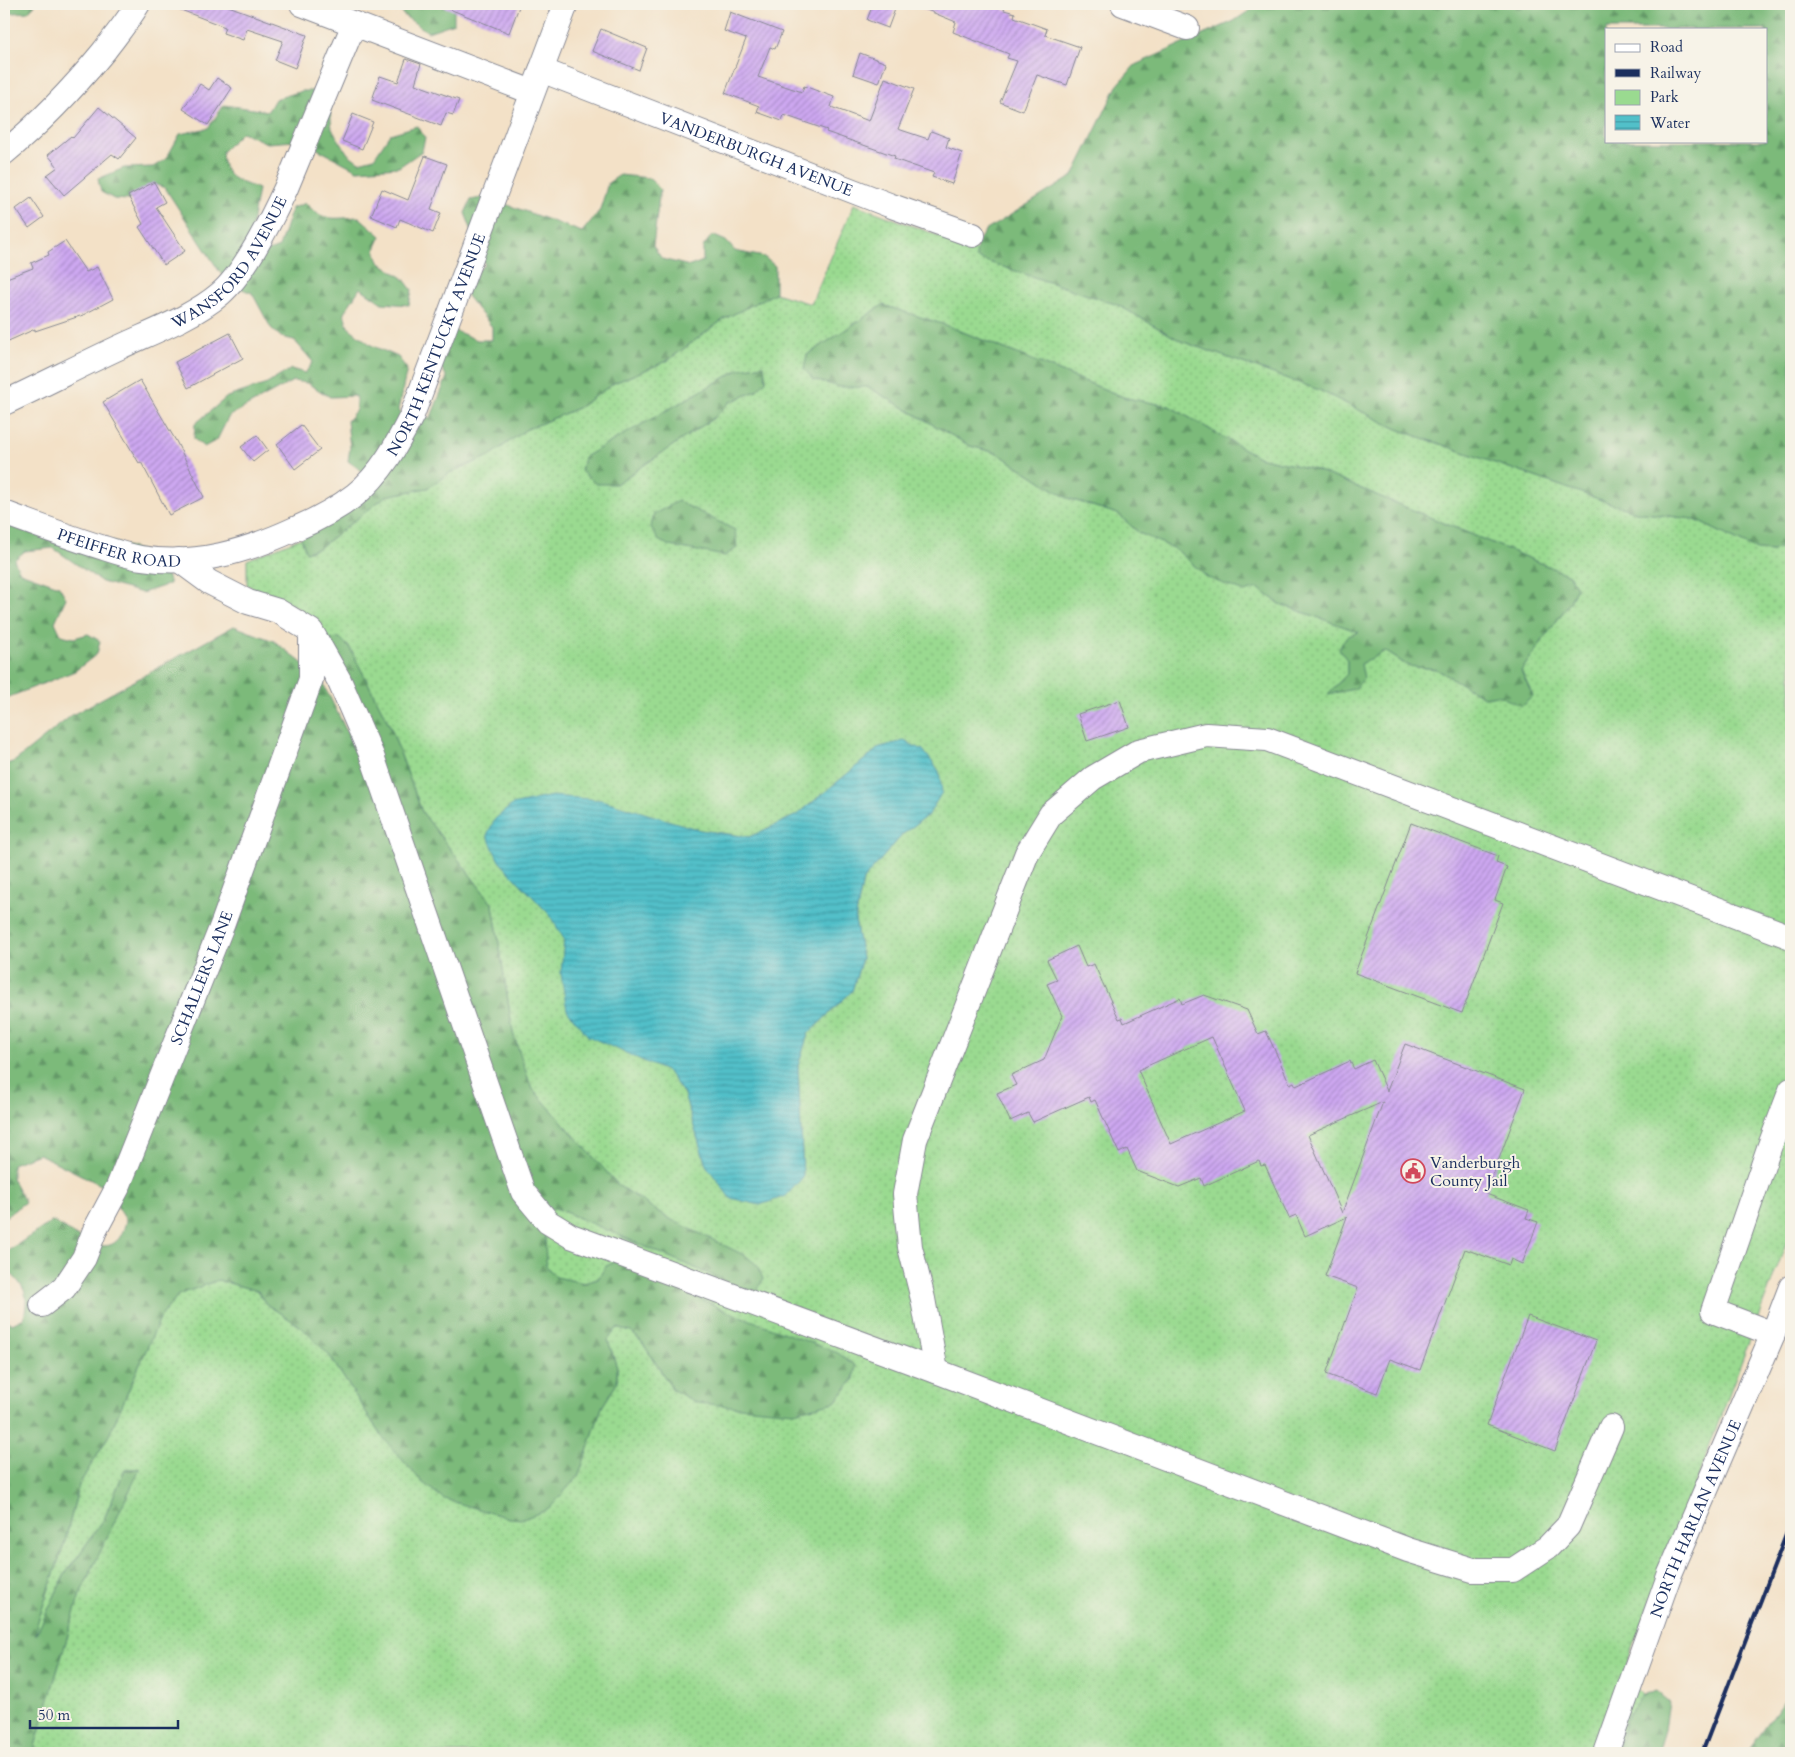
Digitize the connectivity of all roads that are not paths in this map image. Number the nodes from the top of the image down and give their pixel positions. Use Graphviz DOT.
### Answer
graph roads {
  1 [pos="138,4"];
  2 [pos="302,4"];
  3 [pos="566,4"];
  4 [pos="1123,4"];
  5 [pos="354,24"];
  6 [pos="1187,28"];
  7 [pos="542,70"];
  8 [pos="532,92"];
  9 [pos="4,153"];
  10 [pos="973,235"];
  11 [pos="4,403"];
  12 [pos="4,512"];
  13 [pos="179,560"];
  14 [pos="311,631"];
  15 [pos="1791,937"];
  16 [pos="1791,1090"];
  17 [pos="1791,1287"];
  18 [pos="42,1305"];
  19 [pos="1773,1334"];
  20 [pos="936,1370"];
  21 [pos="1611,1427"];
  22 [pos="1606,1753"];
  1 -- 9 [label="street"];
  2 -- 5 [label="street"];
  3 -- 7 [label="street, NORTH KENTUCKY AVENUE"];
  4 -- 6 [label="street"];
  5 -- 8 [label="street"];
  5 -- 11 [label="street, WANSFORD AVENUE"];
  7 -- 8 [label="street, NORTH KENTUCKY AVENUE"];
  7 -- 10 [label="street, VANDERBURGH AVENUE"];
  8 -- 13 [label="street, NORTH KENTUCKY AVENUE"];
  12 -- 13 [label="street, PFEIFFER ROAD"];
  13 -- 14 [label="street, PFEIFFER ROAD"];
  14 -- 18 [label="street, SCHALLERS LANE"];
  14 -- 20 [label="street"];
  15 -- 20 [label="street"];
  16 -- 19 [label="street"];
  17 -- 19 [label="street, NORTH HARLAN AVENUE"];
  19 -- 22 [label="street, NORTH HARLAN AVENUE"];
  20 -- 21 [label="street"];
}
